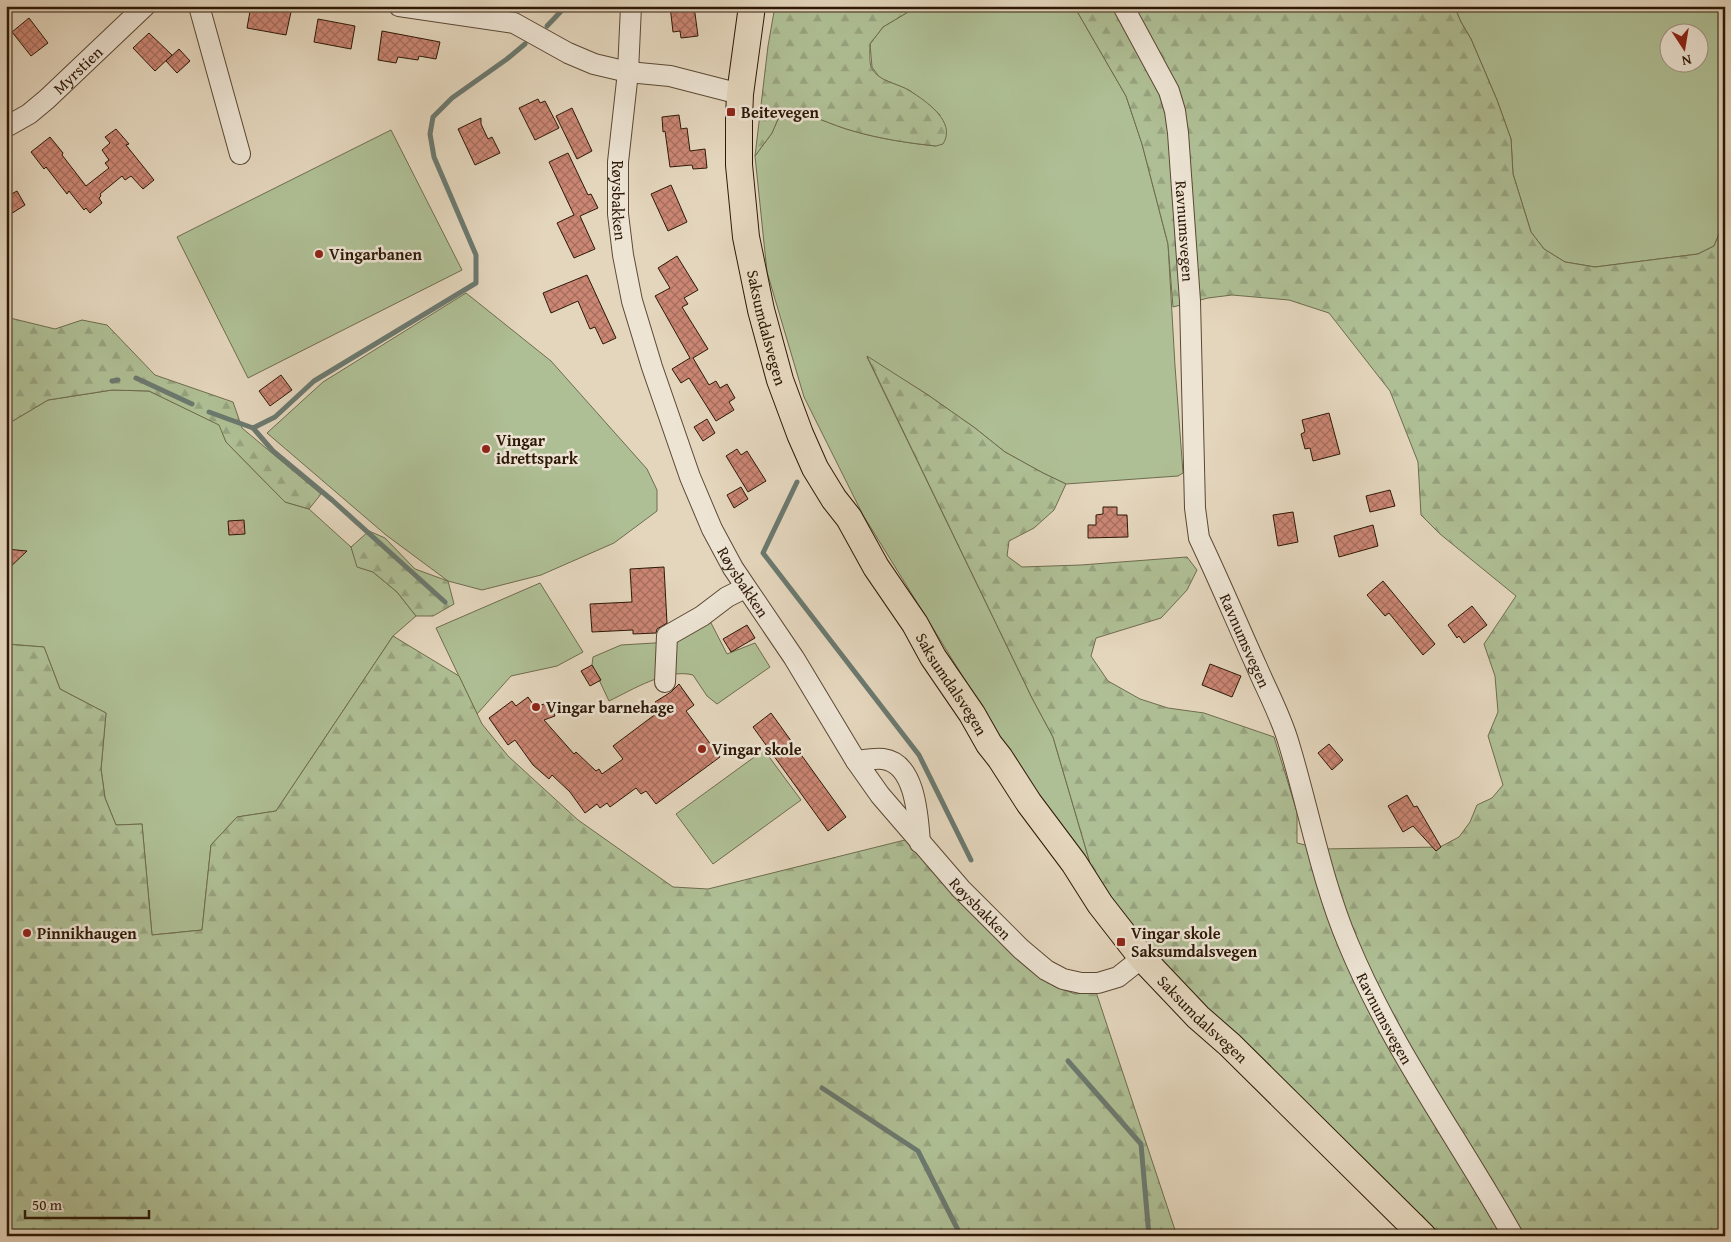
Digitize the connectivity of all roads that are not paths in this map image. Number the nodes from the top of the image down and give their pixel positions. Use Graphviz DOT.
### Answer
graph roads {
  1 [pos="144,6"];
  2 [pos="199,6"];
  3 [pos="399,6"];
  4 [pos="631,6"];
  5 [pos="752,6"];
  6 [pos="1123,6"];
  7 [pos="628,72"];
  8 [pos="740,94"];
  9 [pos="6,127"];
  10 [pos="240,154"];
  11 [pos="745,588"];
  12 [pos="665,682"];
  13 [pos="856,761"];
  14 [pos="920,842"];
  15 [pos="1142,958"];
  16 [pos="1423,1236"];
  17 [pos="1513,1236"];
  1 -- 9 [label="street, Myrstien"];
  2 -- 10 [label="street"];
  3 -- 7 [label="street"];
  4 -- 7 [label="street, Røysbakken"];
  5 -- 8 [label="main road, Saksumdalsvegen"];
  6 -- 17 [label="street, Ravnumsvegen"];
  7 -- 8 [label="street"];
  7 -- 11 [label="street, Røysbakken"];
  8 -- 15 [label="main road, Saksumdalsvegen"];
  11 -- 12 [label="street"];
  11 -- 13 [label="street, Røysbakken"];
  13 -- 14 [label="street, Røysbakken"];
  13 -- 14 [label="street"];
  14 -- 15 [label="street, Røysbakken"];
  15 -- 16 [label="main road, Saksumdalsvegen"];
}
